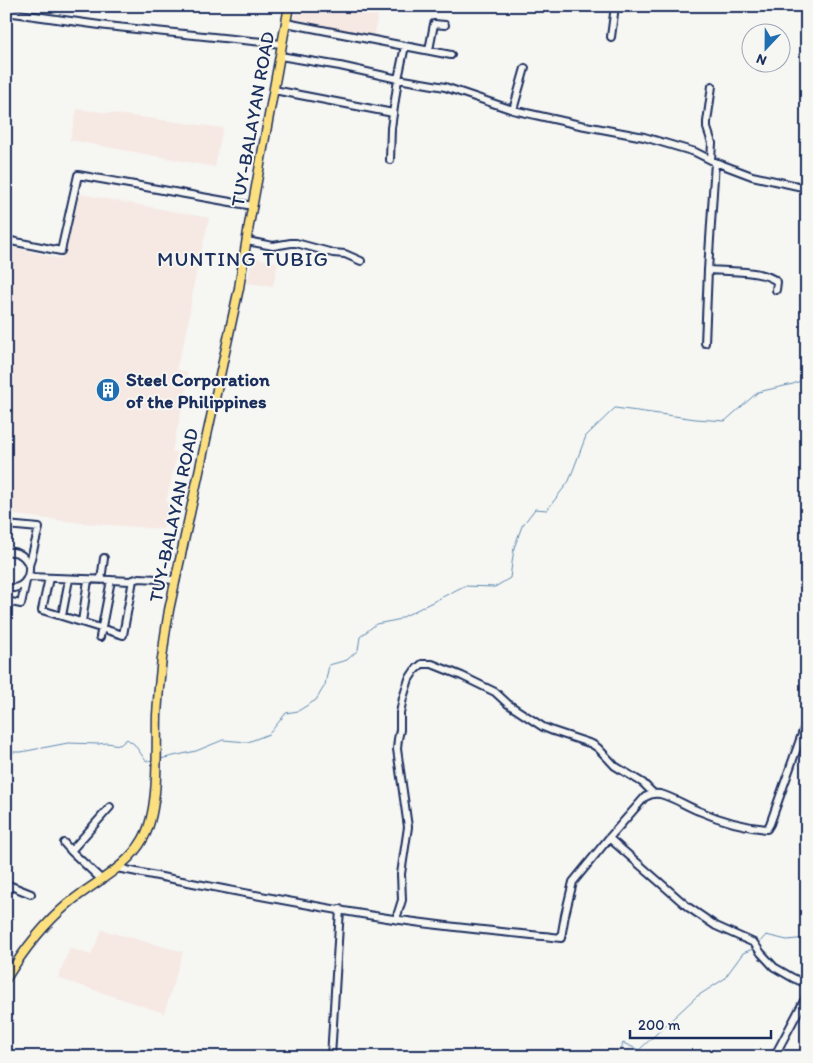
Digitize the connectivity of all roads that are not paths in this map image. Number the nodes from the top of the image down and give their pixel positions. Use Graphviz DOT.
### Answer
graph roads {
  1 [pos="289,6"];
  2 [pos="615,6"];
  3 [pos="6,12"];
  4 [pos="286,23"];
  5 [pos="445,26"];
  6 [pos="611,37"];
  7 [pos="282,44"];
  8 [pos="405,46"];
  9 [pos="429,50"];
  10 [pos="451,54"];
  11 [pos="280,56"];
  12 [pos="525,68"];
  13 [pos="398,78"];
  14 [pos="712,86"];
  15 [pos="274,90"];
  16 [pos="513,110"];
  17 [pos="393,113"];
  18 [pos="390,160"];
  19 [pos="713,161"];
  20 [pos="807,188"];
  21 [pos="253,206"];
  22 [pos="6,240"];
  23 [pos="246,241"];
  24 [pos="361,261"];
  25 [pos="708,270"];
  26 [pos="776,290"];
  27 [pos="705,343"];
  28 [pos="6,524"];
  29 [pos="6,552"];
  30 [pos="104,558"];
  31 [pos="29,566"];
  32 [pos="49,578"];
  33 [pos="27,579"];
  34 [pos="69,579"];
  35 [pos="88,580"];
  36 [pos="101,580"];
  37 [pos="111,580"];
  38 [pos="132,581"];
  39 [pos="175,581"];
  40 [pos="6,588"];
  41 [pos="6,601"];
  42 [pos="62,616"];
  43 [pos="82,622"];
  44 [pos="102,629"];
  45 [pos="100,637"];
  46 [pos="807,720"];
  47 [pos="653,793"];
  48 [pos="110,807"];
  49 [pos="609,838"];
  50 [pos="64,843"];
  51 [pos="71,851"];
  52 [pos="117,868"];
  53 [pos="102,880"];
  54 [pos="7,886"];
  55 [pos="31,894"];
  56 [pos="340,910"];
  57 [pos="396,919"];
  58 [pos="10,966"];
  59 [pos="6,978"];
  60 [pos="807,984"];
  61 [pos="807,995"];
  62 [pos="331,1057"];
  63 [pos="774,1057"];
  1 -- 4 [label="main road, TUY-BALAYAN ROAD"];
  2 -- 6 [label="street"];
  3 -- 7 [label="street"];
  4 -- 7 [label="main road, TUY-BALAYAN ROAD"];
  4 -- 8 [label="street"];
  5 -- 9 [label="street"];
  7 -- 11 [label="main road, TUY-BALAYAN ROAD"];
  8 -- 9 [label="street"];
  8 -- 13 [label="street"];
  9 -- 10 [label="street"];
  11 -- 13 [label="street"];
  11 -- 15 [label="main road, TUY-BALAYAN ROAD"];
  12 -- 16 [label="street"];
  13 -- 16 [label="street"];
  13 -- 17 [label="street"];
  14 -- 19 [label="street"];
  15 -- 17 [label="street"];
  15 -- 21 [label="main road, TUY-BALAYAN ROAD"];
  16 -- 19 [label="street"];
  17 -- 18 [label="street"];
  19 -- 20 [label="street"];
  19 -- 25 [label="street"];
  21 -- 22 [label="street"];
  21 -- 23 [label="main road, TUY-BALAYAN ROAD"];
  23 -- 24 [label="street"];
  23 -- 39 [label="main road, TUY-BALAYAN ROAD"];
  25 -- 26 [label="street"];
  25 -- 27 [label="street"];
  28 -- 31 [label="street"];
  29 -- 31 [label="street"];
  30 -- 36 [label="street"];
  31 -- 33 [label="street"];
  32 -- 33 [label="street"];
  32 -- 34 [label="street"];
  32 -- 42 [label="street"];
  33 -- 40 [label="street"];
  33 -- 41 [label="street"];
  34 -- 35 [label="street"];
  34 -- 42 [label="street"];
  35 -- 36 [label="street"];
  35 -- 43 [label="street"];
  36 -- 37 [label="street"];
  37 -- 38 [label="street"];
  37 -- 44 [label="street"];
  38 -- 39 [label="street"];
  38 -- 44 [label="street"];
  39 -- 52 [label="main road, TUY-BALAYAN ROAD"];
  42 -- 43 [label="street"];
  43 -- 44 [label="street"];
  44 -- 45 [label="street"];
  46 -- 47 [label="street"];
  47 -- 49 [label="street"];
  47 -- 57 [label="street"];
  48 -- 51 [label="street"];
  49 -- 57 [label="street"];
  49 -- 60 [label="street"];
  50 -- 51 [label="street"];
  51 -- 53 [label="street"];
  52 -- 53 [label="main road, TUY-BALAYAN ROAD"];
  52 -- 56 [label="street"];
  53 -- 58 [label="main road, TUY-BALAYAN ROAD"];
  54 -- 55 [label="street"];
  56 -- 57 [label="street"];
  56 -- 62 [label="street"];
  58 -- 59 [label="main road, TUY-BALAYAN ROAD"];
  61 -- 63 [label="street"];
}
